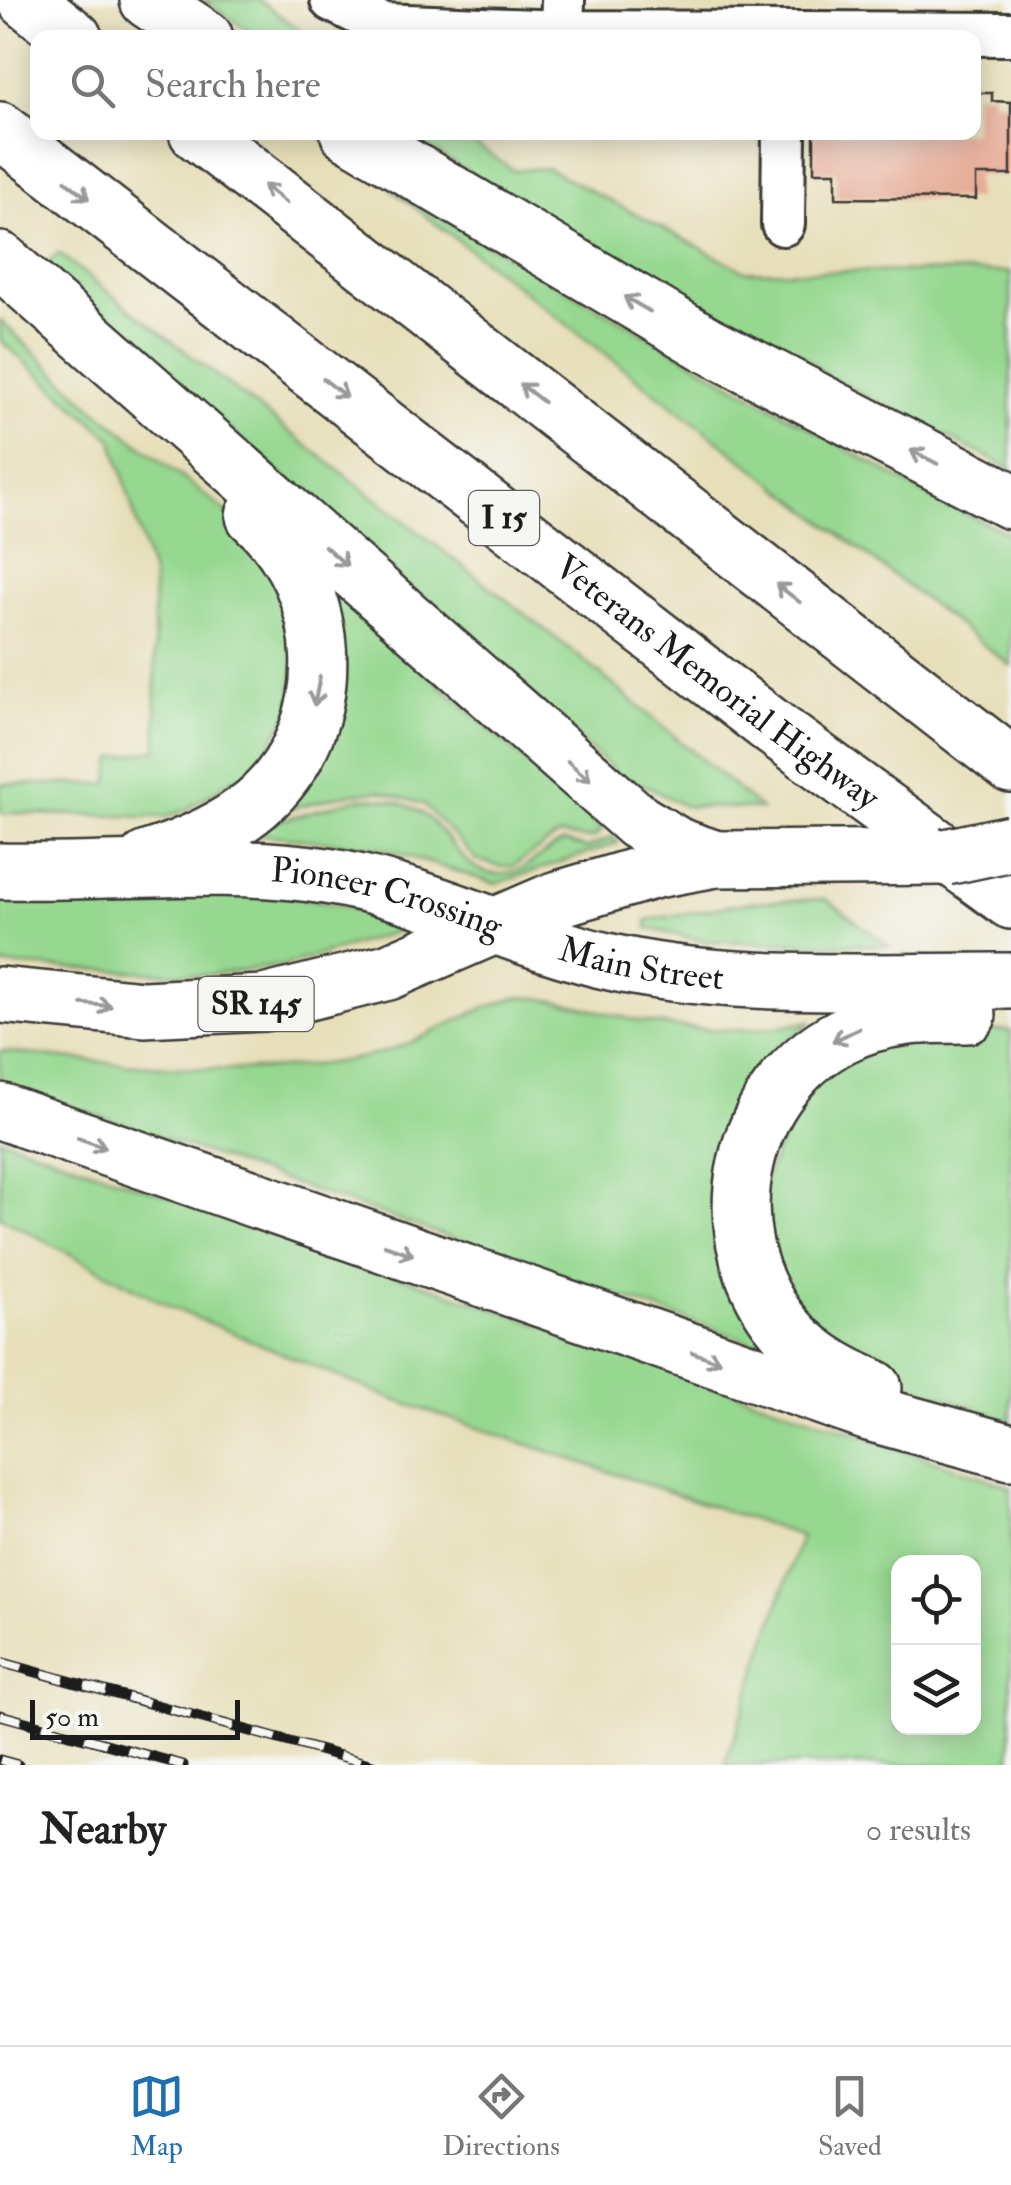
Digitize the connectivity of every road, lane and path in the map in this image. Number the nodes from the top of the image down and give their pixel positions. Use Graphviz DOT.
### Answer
graph roads {
  1 [pos="26,0"];
  2 [pos="148,0"];
  3 [pos="332,0"];
  4 [pos="563,23"];
  5 [pos="64,30"];
  6 [pos="192,30"];
  7 [pos="682,30"];
  8 [pos="981,34"];
  9 [pos="1011,34"];
  10 [pos="0,130"];
  11 [pos="207,140"];
  12 [pos="362,140"];
  13 [pos="784,140"];
  14 [pos="783,224"];
  15 [pos="0,263"];
  16 [pos="1011,501"];
  17 [pos="1011,765"];
  18 [pos="1011,843"];
  19 [pos="716,858"];
  20 [pos="0,871"];
  21 [pos="84,874"];
  22 [pos="1011,901"];
  23 [pos="498,924"];
  24 [pos="1011,981"];
  25 [pos="0,996"];
  26 [pos="922,998"];
  27 [pos="1011,1014"];
  28 [pos="0,1111"];
  29 [pos="1011,1441"];
  30 [pos="1011,1452"];
  1 -- 5 [label="highway"];
  2 -- 6 [label="highway"];
  3 -- 4 [label="lane"];
  4 -- 7 [label="lane"];
  8 -- 9 [label="lane"];
  10 -- 22 [label="highway, Veterans Memorial Highway / I 15, one-way"];
  17 -- 11 [label="highway, one-way"];
  16 -- 12 [label="highway, one-way"];
  13 -- 14 [label="lane"];
  15 -- 19 [label="highway, one-way"];
  15 -- 21 [label="highway, one-way"];
  18 -- 19 [label="highway, Main Street / SR 145, bridge"];
  19 -- 23 [label="highway, Main Street / SR 145"];
  20 -- 21 [label="highway, Pioneer Crossing"];
  21 -- 23 [label="highway, Pioneer Crossing"];
  25 -- 23 [label="highway, Pioneer Crossing / SR 145, one-way"];
  23 -- 26 [label="highway, Main Street"];
  24 -- 26 [label="highway, Main Street"];
  26 -- 27 [label="highway"];
  26 -- 29 [label="highway, one-way"];
  28 -- 30 [label="highway, one-way"];
}
